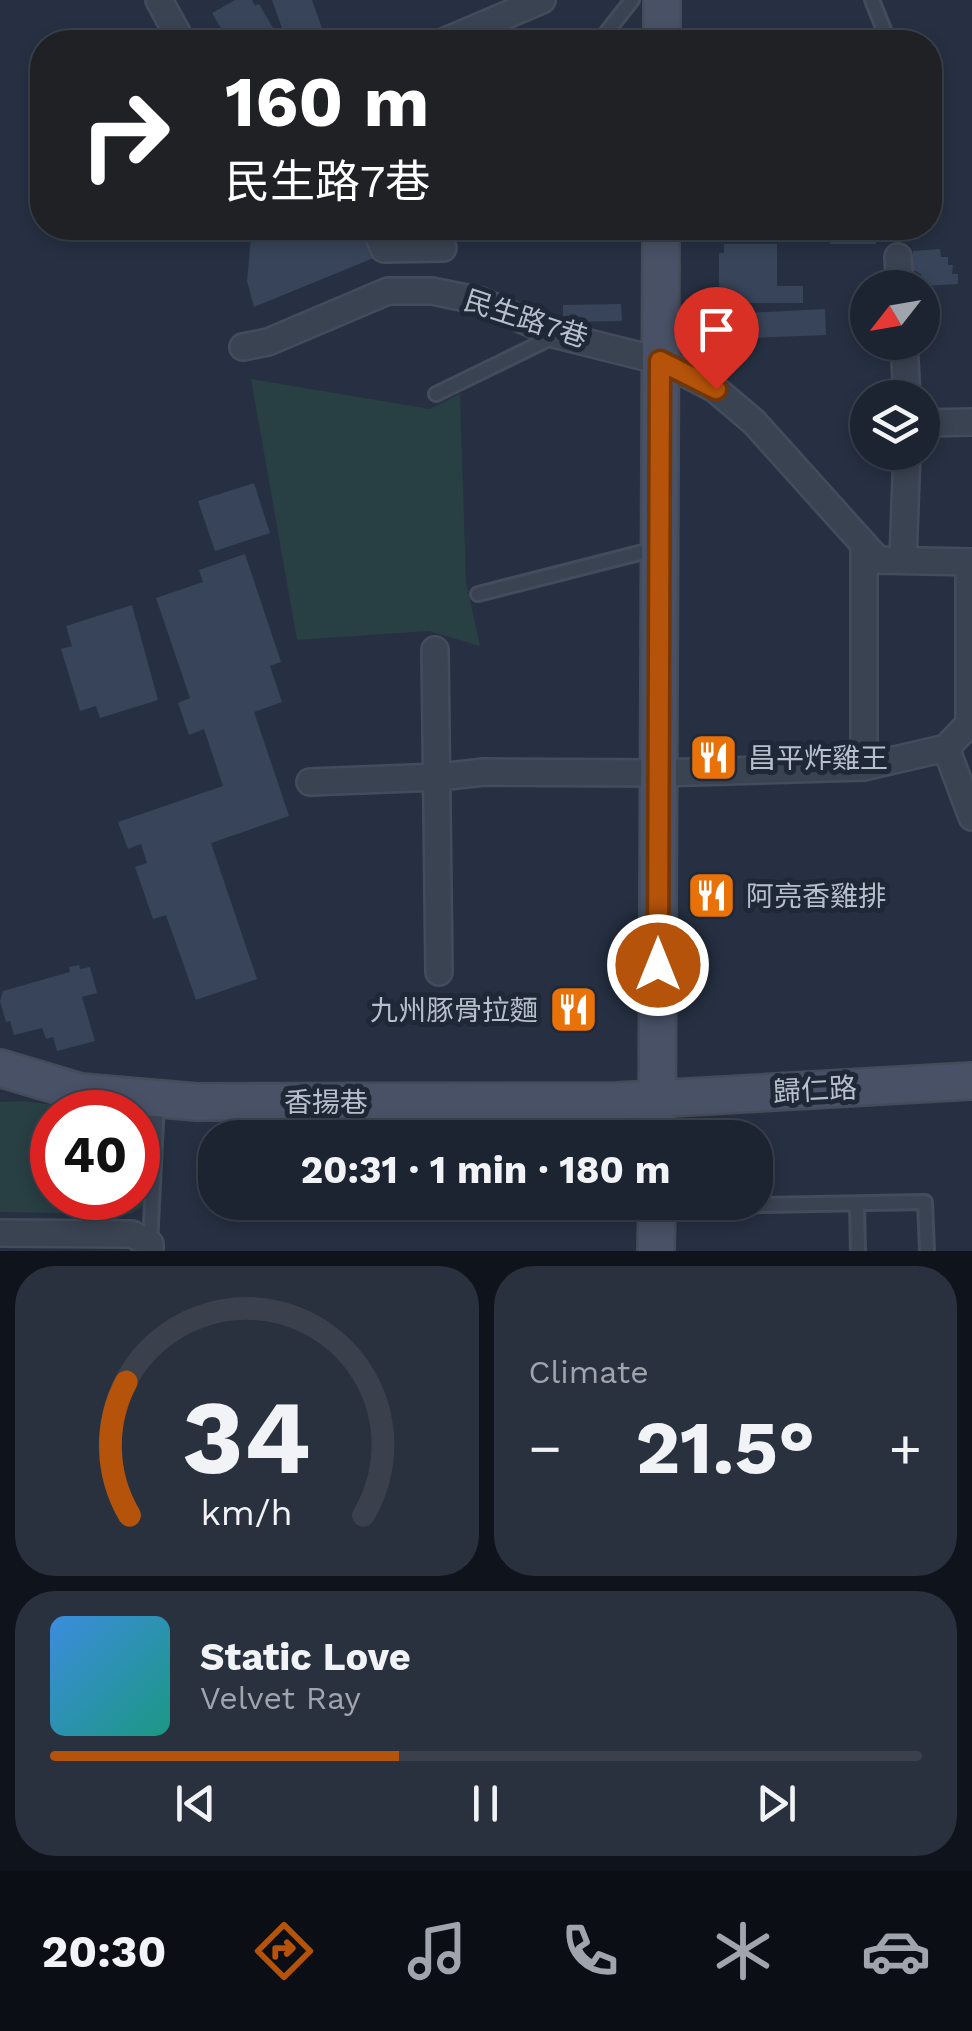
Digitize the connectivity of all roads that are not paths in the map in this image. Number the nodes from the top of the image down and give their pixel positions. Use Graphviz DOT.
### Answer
graph roads {
  1 [pos="158,0"];
  2 [pos="542,0"];
  3 [pos="632,0"];
  4 [pos="662,0"];
  5 [pos="872,0"];
  6 [pos="175,30"];
  7 [pos="471,30"];
  8 [pos="608,30"];
  9 [pos="662,30"];
  10 [pos="883,30"];
  11 [pos="380,240"];
  12 [pos="661,240"];
  13 [pos="444,248"];
  14 [pos="898,257"];
  15 [pos="899,270"];
  16 [pos="557,334"];
  17 [pos="243,346"];
  18 [pos="660,361"];
  19 [pos="436,394"];
  20 [pos="972,422"];
  21 [pos="940,423"];
  22 [pos="907,470"];
  23 [pos="864,544"];
  24 [pos="660,548"];
  25 [pos="904,560"];
  26 [pos="971,562"];
  27 [pos="478,594"];
  28 [pos="436,650"];
  29 [pos="946,748"];
  30 [pos="864,767"];
  31 [pos="659,773"];
  32 [pos="439,778"];
  33 [pos="310,782"];
  34 [pos="972,818"];
  35 [pos="439,972"];
  36 [pos="0,1068"];
  37 [pos="972,1081"];
  38 [pos="73,1090"];
  39 [pos="160,1100"];
  40 [pos="657,1100"];
  41 [pos="657,1120"];
  42 [pos="773,1204"];
  43 [pos="858,1204"];
  44 [pos="151,1220"];
  45 [pos="656,1220"];
  46 [pos="0,1233"];
  47 [pos="150,1248"];
  48 [pos="656,1251"];
  49 [pos="858,1251"];
  50 [pos="927,1251"];
  1 -- 6 [label="street"];
  2 -- 7 [label="street"];
  3 -- 8 [label="lane"];
  4 -- 9 [label="street"];
  5 -- 10 [label="lane"];
  11 -- 13 [label="street"];
  12 -- 18 [label="street"];
  14 -- 15 [label="street"];
  16 -- 17 [label="street, 民生路7巷"];
  16 -- 18 [label="street, 民生路7巷"];
  16 -- 19 [label="lane"];
  18 -- 23 [label="street, 民生路7巷"];
  18 -- 24 [label="street"];
  20 -- 21 [label="street"];
  22 -- 25 [label="street"];
  23 -- 25 [label="street, 民生路7巷"];
  23 -- 30 [label="street"];
  24 -- 27 [label="lane"];
  24 -- 31 [label="street"];
  25 -- 26 [label="street, 民生路7巷"];
  26 -- 29 [label="street, 民生路7巷"];
  28 -- 32 [label="street"];
  29 -- 30 [label="street"];
  29 -- 34 [label="street"];
  30 -- 31 [label="street"];
  31 -- 32 [label="street"];
  31 -- 40 [label="street"];
  32 -- 33 [label="street"];
  32 -- 35 [label="street"];
  36 -- 38 [label="street, 香揚巷"];
  37 -- 40 [label="street, 歸仁路"];
  39 -- 40 [label="street, 香揚巷"];
  40 -- 41 [label="street"];
  42 -- 43 [label="lane"];
  43 -- 49 [label="lane"];
  43 -- 50 [label="lane"];
  44 -- 47 [label="lane"];
  45 -- 48 [label="street"];
  46 -- 47 [label="street"];
}
